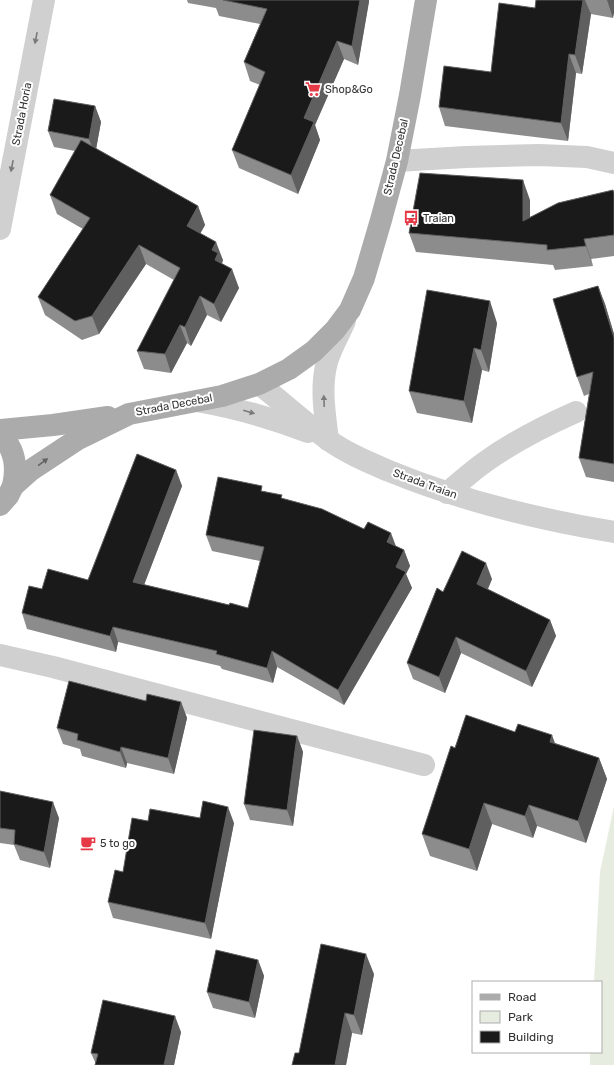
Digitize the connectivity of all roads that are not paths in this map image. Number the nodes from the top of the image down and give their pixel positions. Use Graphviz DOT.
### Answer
graph roads {
  1 [pos="44,0"];
  2 [pos="426,0"];
  3 [pos="396,161"];
  4 [pos="614,163"];
  5 [pos="0,229"];
  6 [pos="350,310"];
  7 [pos="259,384"];
  8 [pos="197,401"];
  9 [pos="576,412"];
  10 [pos="129,414"];
  11 [pos="0,430"];
  12 [pos="0,435"];
  13 [pos="328,440"];
  14 [pos="13,486"];
  15 [pos="447,493"];
  16 [pos="0,506"];
  17 [pos="614,532"];
  18 [pos="0,655"];
  19 [pos="424,765"];
  1 -- 5 [label="street, Strada Horia, one-way"];
  2 -- 3 [label="main road, Strada Decebal"];
  3 -- 4 [label="street"];
  3 -- 6 [label="main road, Strada Decebal"];
  6 -- 7 [label="main road, Strada Decebal"];
  13 -- 6 [label="street, Strada Decebal, one-way"];
  7 -- 8 [label="main road, Strada Decebal"];
  7 -- 13 [label="street, Strada Traian"];
  8 -- 10 [label="main road, Strada Decebal"];
  8 -- 13 [label="street, one-way"];
  9 -- 15 [label="street"];
  10 -- 11 [label="main road"];
  14 -- 10 [label="main road, Strada Decebal, one-way"];
  12 -- 14 [label="main road"];
  13 -- 15 [label="street, Strada Traian"];
  14 -- 16 [label="main road, Strada Decebal"];
  15 -- 17 [label="street, Strada Traian"];
  18 -- 19 [label="street"];
}
